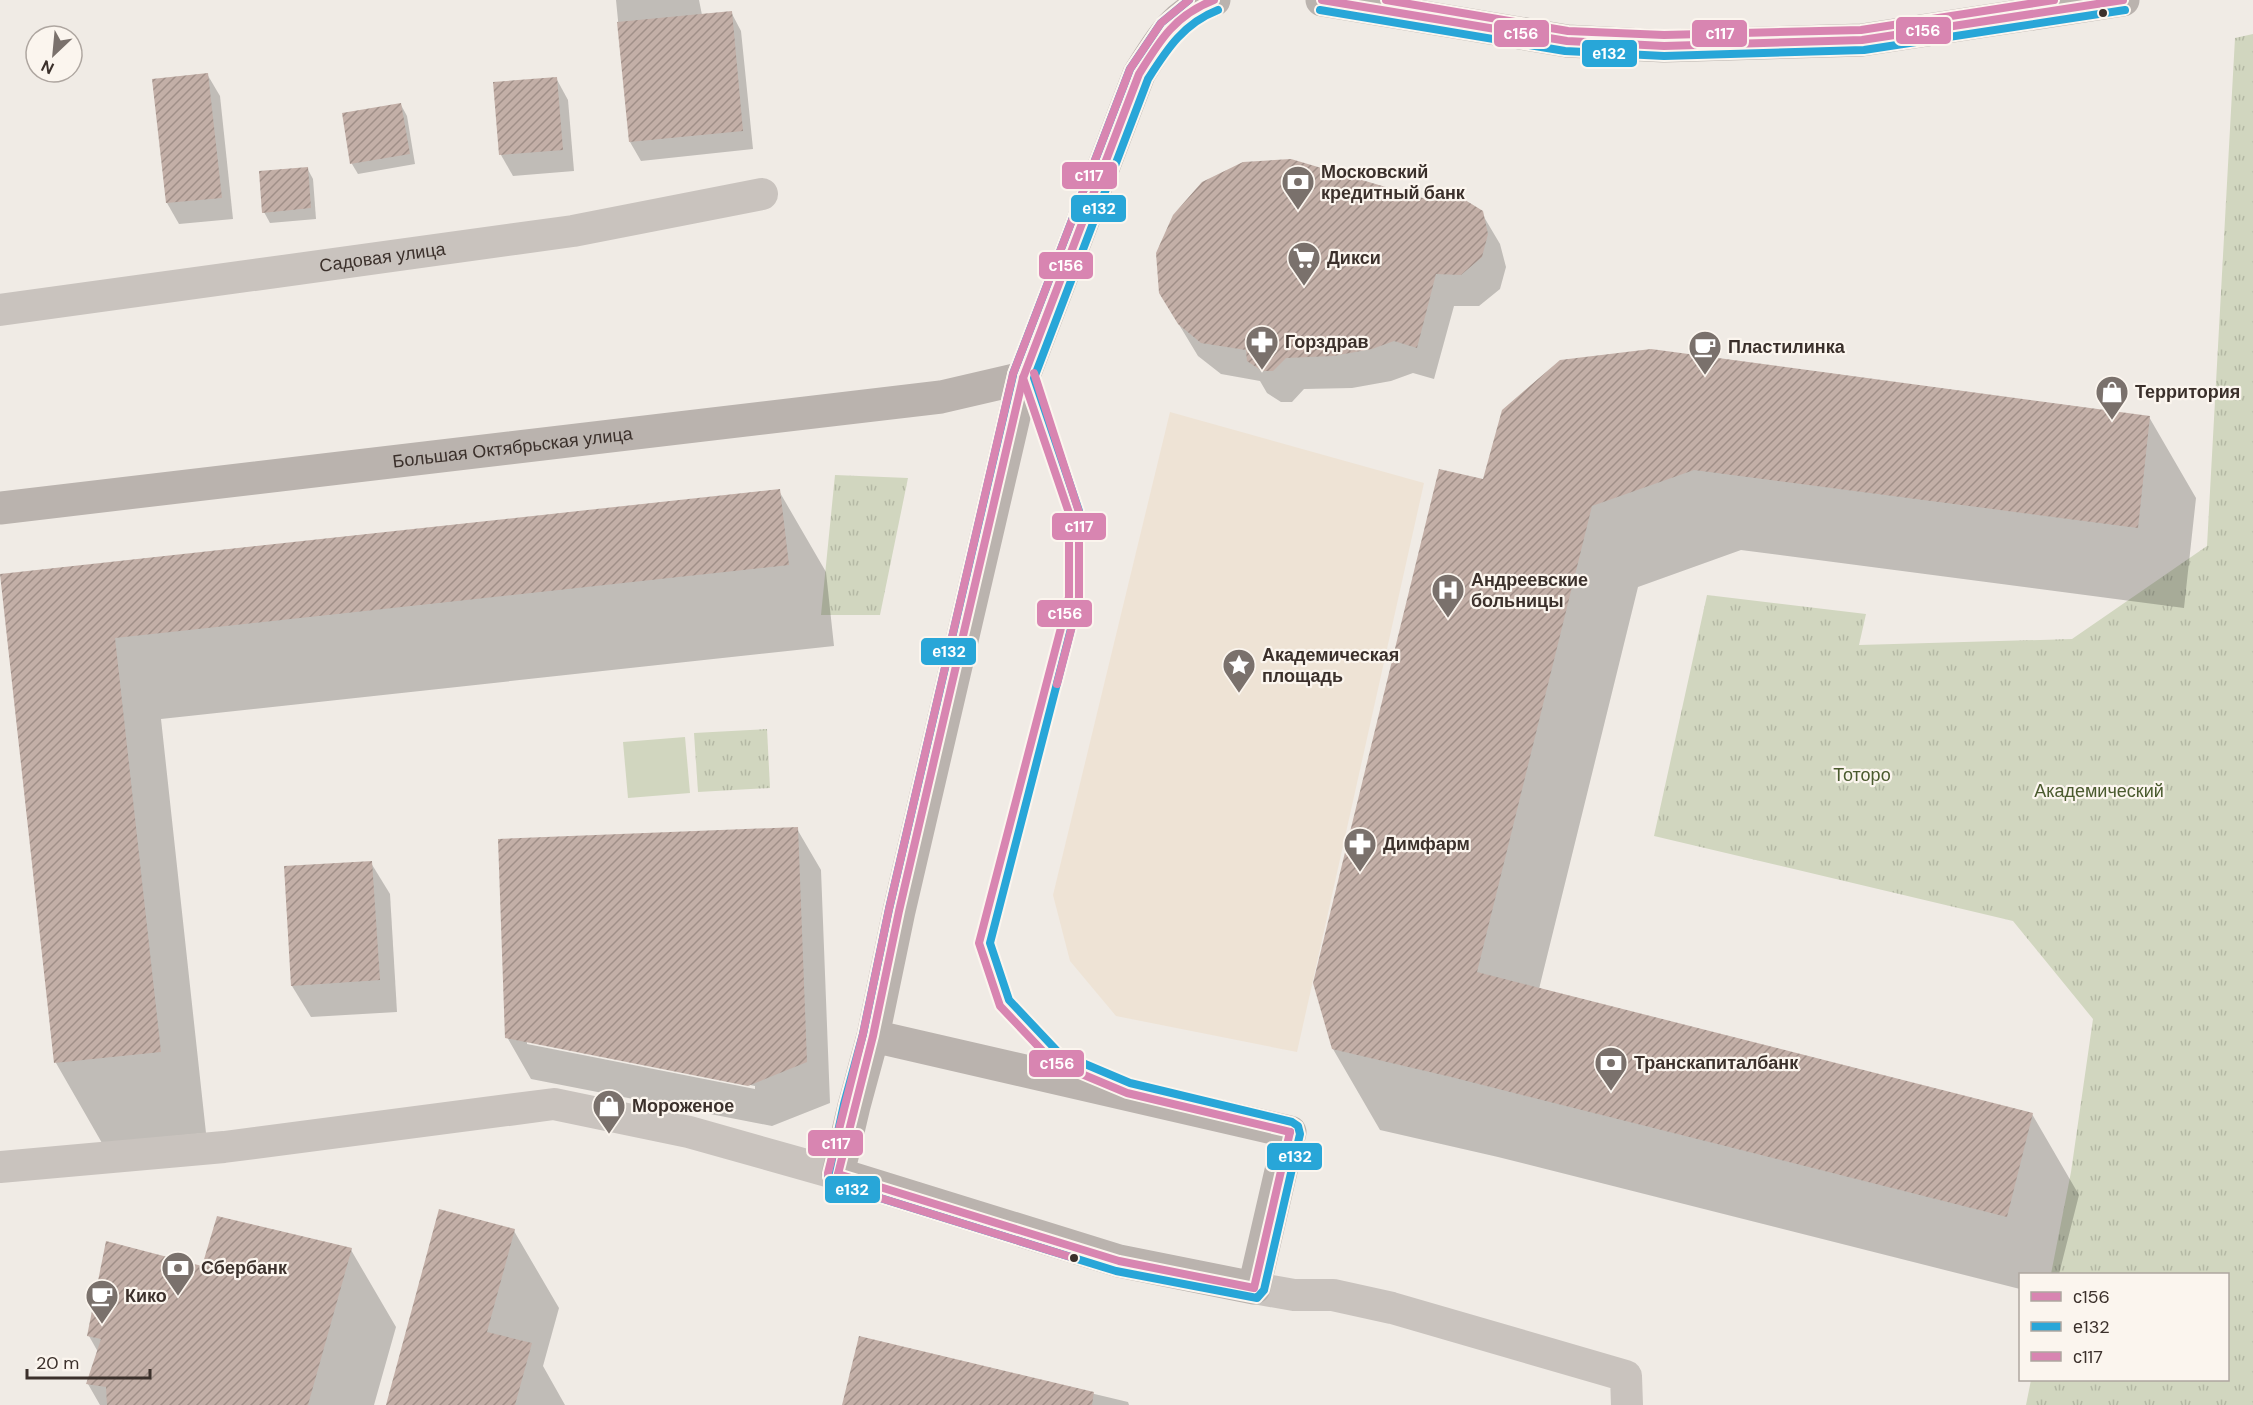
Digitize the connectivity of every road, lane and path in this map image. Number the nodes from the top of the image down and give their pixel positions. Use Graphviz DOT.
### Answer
graph roads {
  1 [pos="1322,0"];
  2 [pos="2123,0"];
  3 [pos="1207,2"];
  4 [pos="762,194"];
  5 [pos="0,310"];
  6 [pos="1023,378"];
  7 [pos="0,508"];
  8 [pos="873,1036"];
  9 [pos="0,1167"];
  10 [pos="838,1174"];
  11 [pos="1254,1288"];
  12 [pos="1627,1405"];
  1 -- 2 [label="main road"];
  3 -- 6 [label="main road"];
  4 -- 5 [label="street, Садовая улица"];
  6 -- 7 [label="main road, Большая Октябрьская улица"];
  6 -- 8 [label="main road"];
  8 -- 10 [label="main road"];
  8 -- 11 [label="main road"];
  9 -- 10 [label="street"];
  10 -- 11 [label="main road"];
  11 -- 12 [label="street"];
}
